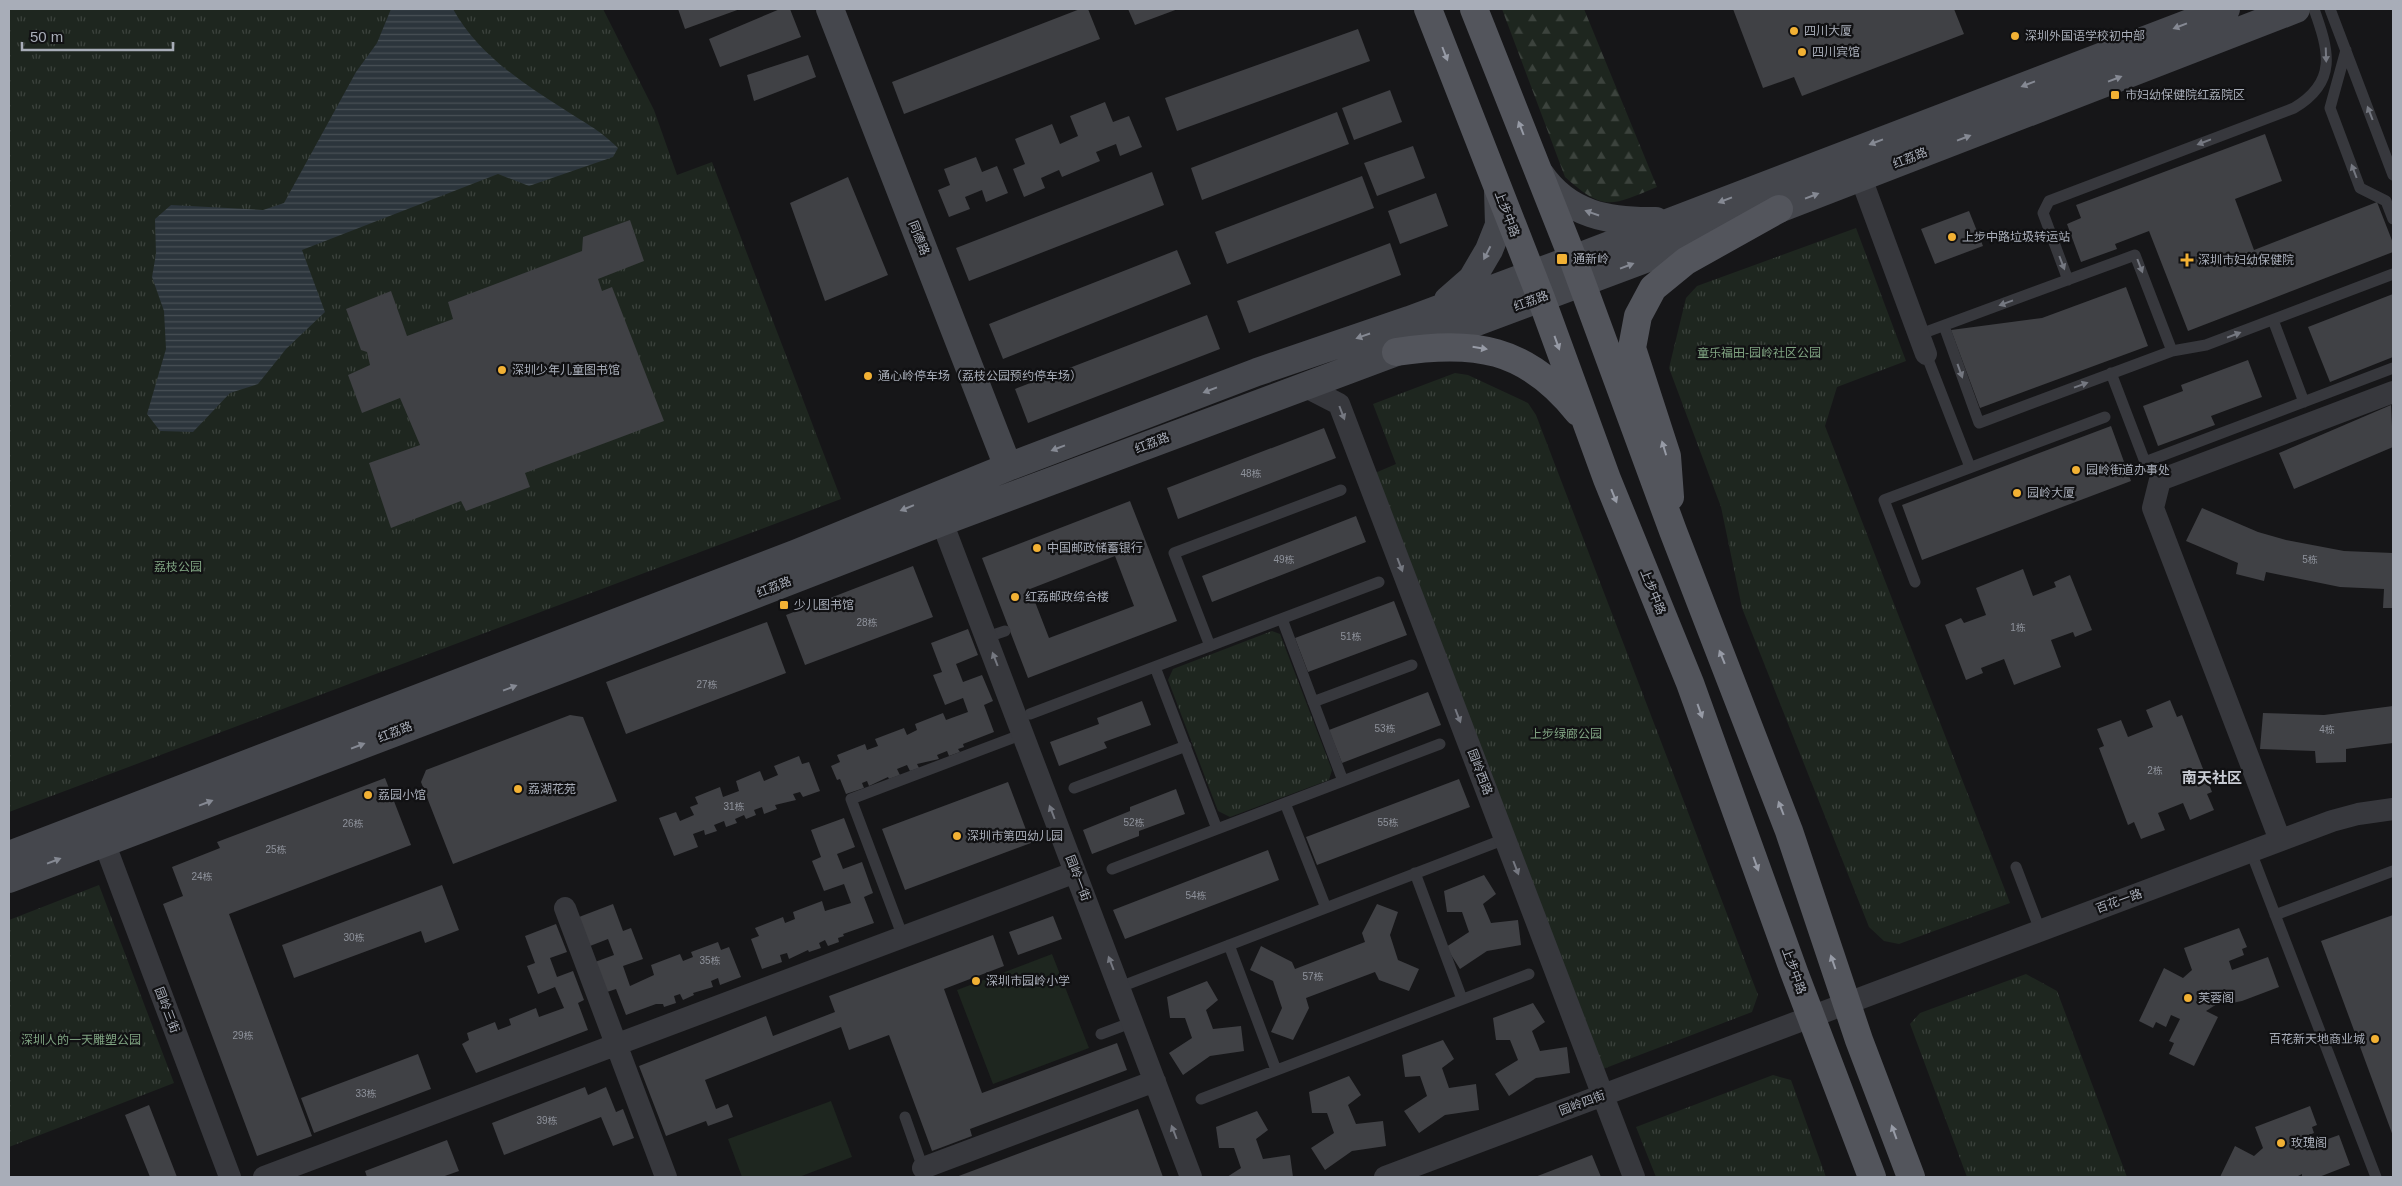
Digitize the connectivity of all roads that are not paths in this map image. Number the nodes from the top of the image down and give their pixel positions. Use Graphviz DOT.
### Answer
graph roads {
  1 [pos="830,9"];
  2 [pos="1428,9"];
  3 [pos="1474,9"];
  4 [pos="2226,9"];
  5 [pos="2296,9"];
  6 [pos="2314,9"];
  7 [pos="2330,9"];
  8 [pos="2346,50"];
  9 [pos="1539,174"];
  10 [pos="2393,174"];
  11 [pos="1860,178"];
  12 [pos="1498,189"];
  13 [pos="1779,209"];
  14 [pos="2393,219"];
  15 [pos="1675,220"];
  16 [pos="1577,271"];
  17 [pos="2393,274"];
  18 [pos="2068,280"];
  19 [pos="1536,286"];
  20 [pos="1409,320"];
  21 [pos="2273,320"];
  22 [pos="1944,326"];
  23 [pos="1922,344"];
  24 [pos="2172,351"];
  25 [pos="1396,352"];
  26 [pos="2393,368"];
  27 [pos="2111,374"];
  28 [pos="1304,386"];
  29 [pos="2393,392"];
  30 [pos="2304,402"];
  31 [pos="2106,417"];
  32 [pos="1589,430"];
  33 [pos="1008,467"];
  34 [pos="1970,467"];
  35 [pos="1341,490"];
  36 [pos="942,522"];
  37 [pos="1673,531"];
  38 [pos="1379,582"];
  39 [pos="1915,582"];
  40 [pos="1282,619"];
  41 [pos="1210,646"];
  42 [pos="1412,665"];
  43 [pos="1155,667"];
  44 [pos="1313,702"];
  45 [pos="1027,724"];
  46 [pos="1440,744"];
  47 [pos="1186,746"];
  48 [pos="1344,781"];
  49 [pos="1074,788"];
  50 [pos="1286,803"];
  51 [pos="2393,809"];
  52 [pos="1217,829"];
  53 [pos="1505,839"];
  54 [pos="2280,840"];
  55 [pos="104,842"];
  56 [pos="2251,852"];
  57 [pos="9,855"];
  58 [pos="2016,867"];
  59 [pos="1112,869"];
  60 [pos="2393,871"];
  61 [pos="1415,873"];
  62 [pos="1065,876"];
  63 [pos="9,879"];
  64 [pos="565,908"];
  65 [pos="1326,908"];
  66 [pos="2275,915"];
  67 [pos="2040,930"];
  68 [pos="903,937"];
  69 [pos="1228,945"];
  70 [pos="1529,974"];
  71 [pos="1120,987"];
  72 [pos="1462,999"];
  73 [pos="1847,1002"];
  74 [pos="1811,1016"];
  75 [pos="1132,1022"];
  76 [pos="1101,1034"];
  77 [pos="616,1044"];
  78 [pos="1276,1070"];
  79 [pos="1154,1081"];
  80 [pos="1603,1096"];
  81 [pos="1202,1099"];
  82 [pos="904,1117"];
  83 [pos="925,1173"];
  84 [pos="230,1177"];
  85 [pos="264,1177"];
  86 [pos="666,1177"];
  87 [pos="1191,1177"];
  88 [pos="1385,1177"];
  89 [pos="1634,1177"];
  90 [pos="1872,1177"];
  91 [pos="1911,1177"];
  92 [pos="2376,1177"];
  1 -- 33 [label="main road, 同德路"];
  2 -- 12 [label="main road, 上步中路, one-way"];
  9 -- 3 [label="main road, one-way"];
  4 -- 15 [label="main road, 红荔路, one-way"];
  11 -- 5 [label="main road, 红荔路, one-way"];
  6 -- 18 [label="lane, one-way"];
  7 -- 8 [label="lane"];
  10 -- 8 [label="lane, one-way"];
  14 -- 8 [label="lane, one-way"];
  15 -- 9 [label="main road, one-way"];
  9 -- 16 [label="main road"];
  13 -- 11 [label="main road, 红荔路, one-way"];
  11 -- 23 [label="street"];
  12 -- 19 [label="main road, 上步中路"];
  12 -- 20 [label="main road, one-way"];
  16 -- 13 [label="main road, 红荔路, one-way"];
  37 -- 13 [label="main road, one-way"];
  15 -- 16 [label="main road, 红荔路"];
  16 -- 19 [label="main road, 红荔路"];
  16 -- 37 [label="main road"];
  17 -- 21 [label="lane"];
  18 -- 22 [label="lane, one-way"];
  18 -- 24 [label="lane, one-way"];
  19 -- 20 [label="main road, 红荔路"];
  19 -- 25 [label="main road, 红荔路"];
  19 -- 32 [label="main road, 上步中路, one-way"];
  20 -- 33 [label="main road, 红荔路, one-way"];
  24 -- 21 [label="lane, one-way"];
  21 -- 30 [label="lane"];
  22 -- 23 [label="lane"];
  22 -- 27 [label="lane, one-way"];
  23 -- 34 [label="lane"];
  24 -- 27 [label="lane"];
  25 -- 28 [label="main road, 红荔路"];
  25 -- 32 [label="main road, one-way"];
  26 -- 30 [label="lane"];
  27 -- 30 [label="lane"];
  28 -- 36 [label="main road, 红荔路"];
  28 -- 53 [label="street, 园岭西路, one-way"];
  29 -- 54 [label="street"];
  31 -- 34 [label="lane"];
  32 -- 74 [label="main road, 上步中路, one-way"];
  33 -- 57 [label="main road, 红荔路, one-way"];
  34 -- 39 [label="lane"];
  35 -- 41 [label="lane"];
  45 -- 36 [label="street, 园岭一街, one-way"];
  55 -- 36 [label="main road, 红荔路, one-way"];
  73 -- 37 [label="main road, one-way"];
  38 -- 40 [label="lane"];
  40 -- 41 [label="lane"];
  40 -- 44 [label="lane"];
  41 -- 43 [label="lane"];
  42 -- 44 [label="lane"];
  43 -- 45 [label="lane"];
  43 -- 47 [label="lane"];
  44 -- 48 [label="lane"];
  45 -- 68 [label="lane"];
  71 -- 45 [label="street, 园岭一街, one-way"];
  46 -- 48 [label="lane"];
  47 -- 49 [label="lane"];
  47 -- 52 [label="lane"];
  48 -- 50 [label="lane"];
  50 -- 52 [label="lane"];
  50 -- 65 [label="lane"];
  51 -- 54 [label="street, 百花一路"];
  52 -- 59 [label="lane"];
  53 -- 61 [label="lane"];
  53 -- 80 [label="street, 园岭西路, one-way"];
  54 -- 56 [label="street, 百花一路"];
  63 -- 55 [label="main road, 红荔路, one-way"];
  55 -- 84 [label="street, 园岭三街"];
  56 -- 66 [label="lane"];
  56 -- 67 [label="street, 百花一路"];
  58 -- 67 [label="lane"];
  60 -- 66 [label="lane"];
  61 -- 65 [label="lane"];
  61 -- 72 [label="lane"];
  62 -- 68 [label="street"];
  64 -- 77 [label="street"];
  65 -- 69 [label="lane"];
  66 -- 92 [label="lane"];
  67 -- 73 [label="street, 百花一路"];
  68 -- 77 [label="street"];
  69 -- 71 [label="lane"];
  69 -- 78 [label="lane"];
  70 -- 72 [label="lane"];
  71 -- 75 [label="street, 园岭一街"];
  72 -- 78 [label="lane"];
  73 -- 74 [label="street, 百花一路"];
  91 -- 73 [label="main road, one-way"];
  74 -- 80 [label="street, 园岭四街"];
  74 -- 90 [label="main road, 上步中路"];
  75 -- 76 [label="lane"];
  75 -- 79 [label="street, 园岭一街"];
  77 -- 85 [label="street"];
  77 -- 86 [label="street"];
  78 -- 81 [label="lane"];
  79 -- 83 [label="street"];
  87 -- 79 [label="street, 园岭一街, one-way"];
  80 -- 88 [label="street, 园岭四街"];
  80 -- 89 [label="street, 园岭西路"];
  82 -- 83 [label="lane"];
}
